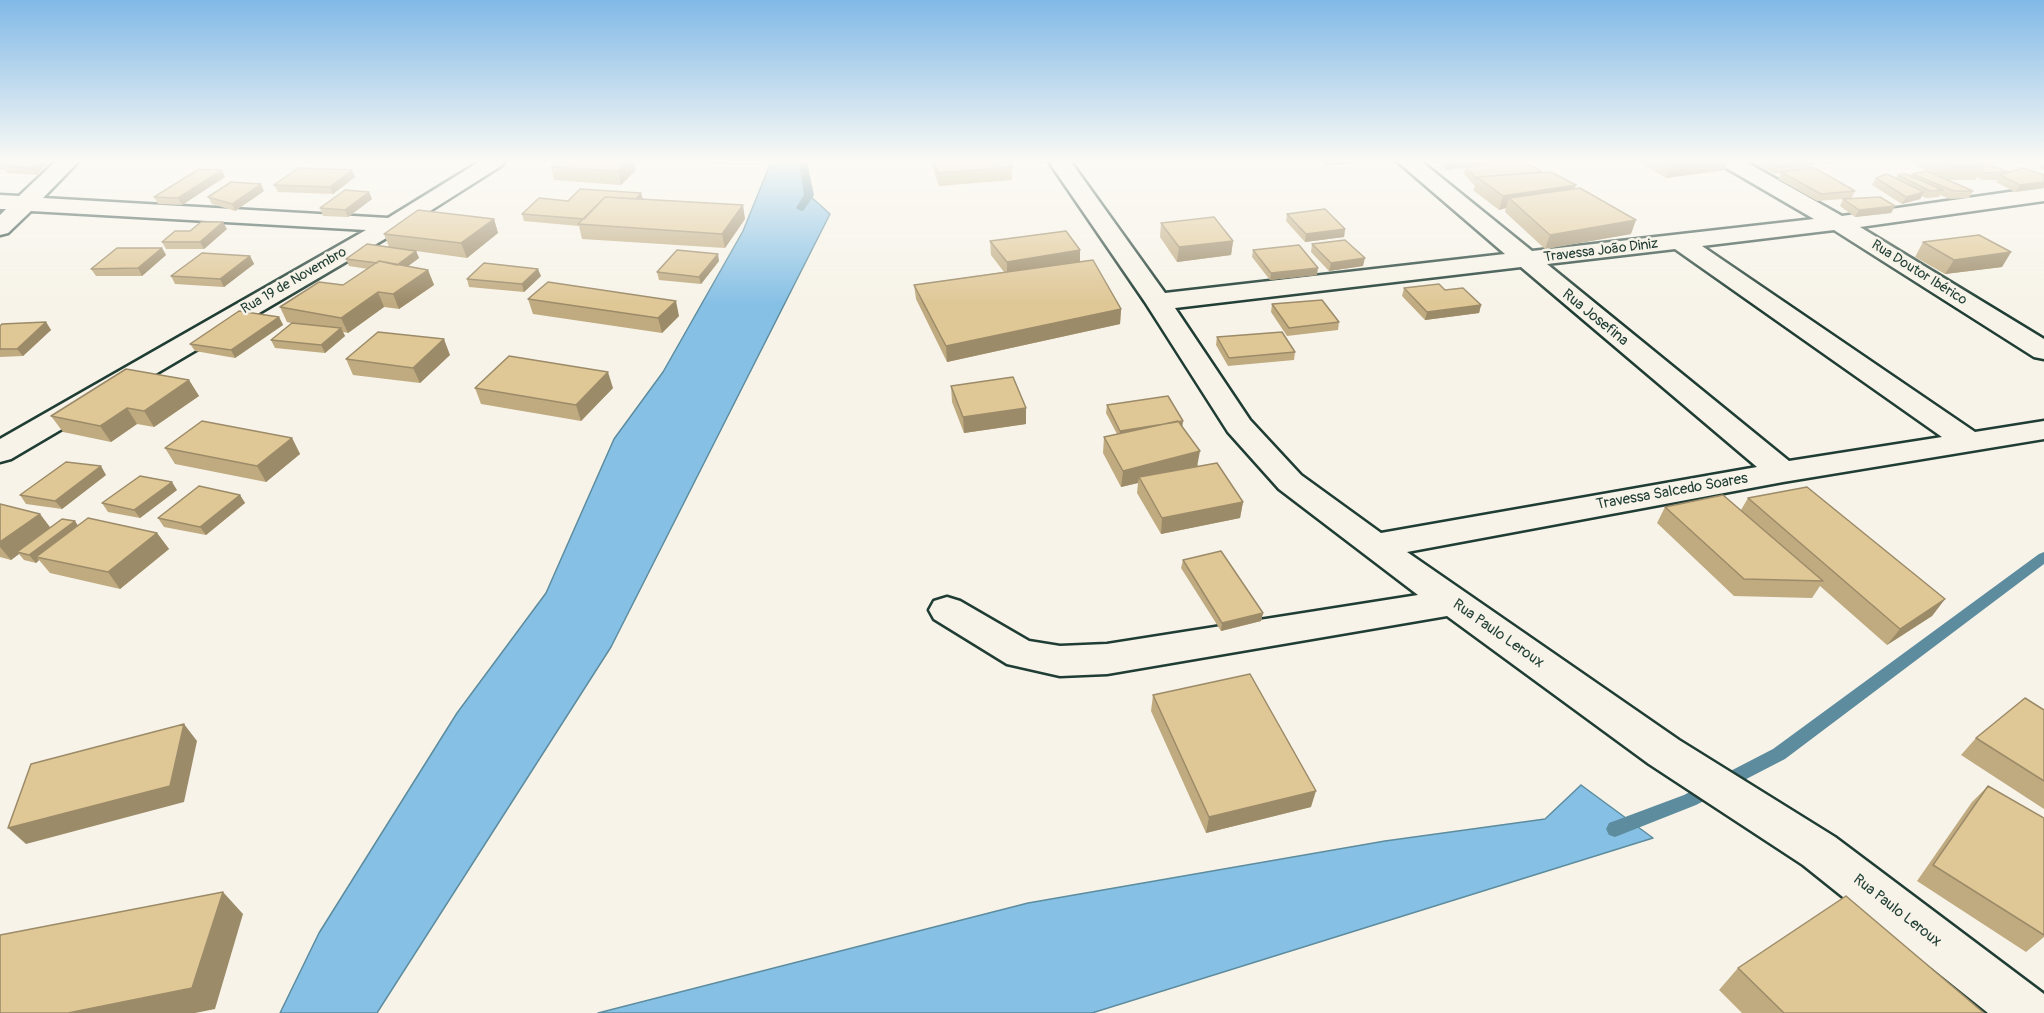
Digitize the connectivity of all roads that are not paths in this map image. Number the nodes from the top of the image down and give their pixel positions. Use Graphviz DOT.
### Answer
graph roads {
  1 [pos="20,209"];
  2 [pos="131,209"];
  3 [pos="417,209"];
  4 [pos="1093,209"];
  5 [pos="1465,209"];
  6 [pos="1814,209"];
  7 [pos="1936,209"];
  8 [pos="1838,223"];
  9 [pos="392,225"];
  10 [pos="0,228"];
  11 [pos="1679,241"];
  12 [pos="1525,260"];
  13 [pos="1158,302"];
  14 [pos="2044,351"];
  15 [pos="2044,430"];
  16 [pos="1970,442"];
  17 [pos="0,452"];
  18 [pos="1784,472"];
  19 [pos="1375,546"];
  20 [pos="1453,602"];
  21 [pos="947,610"];
  22 [pos="2028,1013"];
  1 -- 10 [label="street"];
  2 -- 9 [label="street"];
  3 -- 9 [label="street, Rua 19 de Novembro"];
  4 -- 13 [label="street, Rua Paulo Leroux"];
  5 -- 12 [label="street, Rua Josefina"];
  6 -- 8 [label="street, Rua Doutor Ibérico"];
  7 -- 8 [label="street, Travessa João Diniz"];
  8 -- 11 [label="street, Travessa João Diniz"];
  8 -- 14 [label="street, Rua Doutor Ibérico"];
  9 -- 17 [label="street, Rua 19 de Novembro"];
  11 -- 12 [label="street, Travessa João Diniz"];
  11 -- 16 [label="street"];
  12 -- 13 [label="street, Travessa João Diniz"];
  12 -- 18 [label="street, Rua Josefina"];
  13 -- 19 [label="street, Rua Paulo Leroux"];
  15 -- 16 [label="street, Travessa Salcedo Soares"];
  16 -- 18 [label="street, Travessa Salcedo Soares"];
  18 -- 19 [label="street, Travessa Salcedo Soares"];
  19 -- 20 [label="street, Rua Paulo Leroux"];
  20 -- 21 [label="street"];
  20 -- 22 [label="street, Rua Paulo Leroux"];
}
